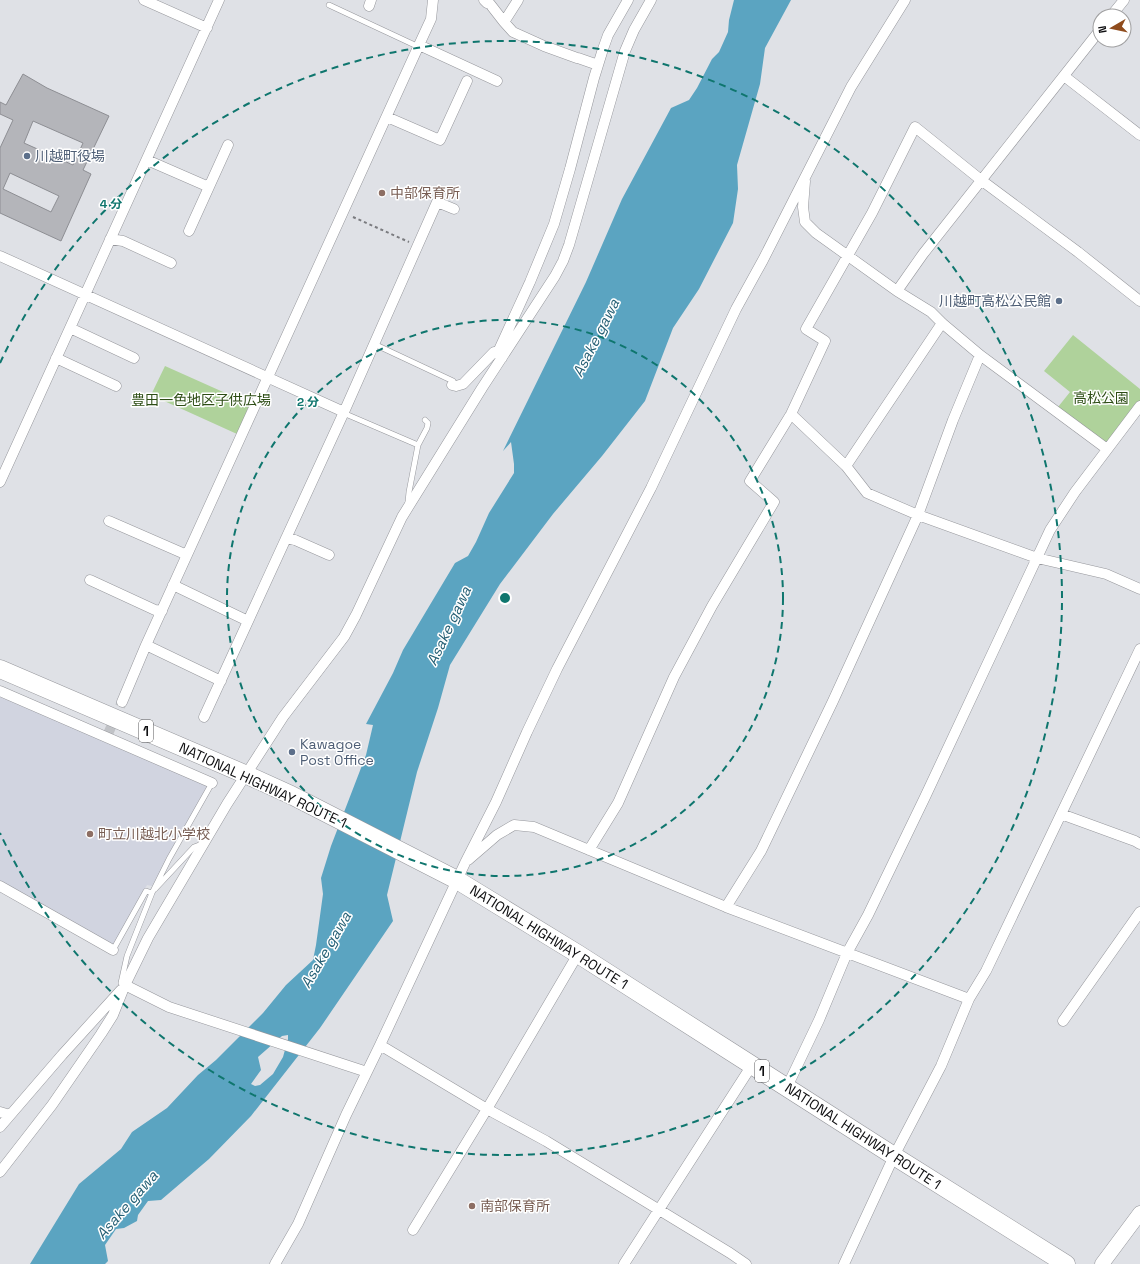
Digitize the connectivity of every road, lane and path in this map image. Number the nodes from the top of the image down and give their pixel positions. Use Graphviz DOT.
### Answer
graph roads {
  1 [pos="144,0"];
  2 [pos="220,0"];
  3 [pos="433,0"];
  4 [pos="484,0"];
  5 [pos="518,0"];
  6 [pos="628,0"];
  7 [pos="650,0"];
  8 [pos="906,0"];
  9 [pos="1124,0"];
  10 [pos="329,5"];
  11 [pos="1118,8"];
  12 [pos="504,22"];
  13 [pos="207,28"];
  14 [pos="1092,40"];
  15 [pos="419,46"];
  16 [pos="598,65"];
  17 [pos="1064,76"];
  18 [pos="467,81"];
  19 [pos="497,82"];
  20 [pos="387,117"];
  21 [pos="1140,135"];
  22 [pos="228,145"];
  23 [pos="147,160"];
  24 [pos="806,173"];
  25 [pos="981,180"];
  26 [pos="209,187"];
  27 [pos="454,209"];
  28 [pos="342,212"];
  29 [pos="189,231"];
  30 [pos="110,239"];
  31 [pos="418,247"];
  32 [pos="848,255"];
  33 [pos="0,256"];
  34 [pos="171,263"];
  35 [pos="897,290"];
  36 [pos="85,295"];
  37 [pos="1140,301"];
  38 [pos="942,323"];
  39 [pos="70,328"];
  40 [pos="374,344"];
  41 [pos="500,355"];
  42 [pos="980,355"];
  43 [pos="56,358"];
  44 [pos="134,358"];
  45 [pos="268,378"];
  46 [pos="453,383"];
  47 [pos="116,386"];
  48 [pos="1140,406"];
  49 [pos="344,412"];
  50 [pos="791,414"];
  51 [pos="426,420"];
  52 [pos="418,445"];
  53 [pos="1107,449"];
  54 [pos="846,466"];
  55 [pos="0,482"];
  56 [pos="408,507"];
  57 [pos="918,515"];
  58 [pos="109,521"];
  59 [pos="286,538"];
  60 [pos="187,555"];
  61 [pos="329,555"];
  62 [pos="1037,558"];
  63 [pos="90,580"];
  64 [pos="173,585"];
  65 [pos="1140,589"];
  66 [pos="162,611"];
  67 [pos="248,621"];
  68 [pos="146,645"];
  69 [pos="1140,649"];
  70 [pos="0,669"];
  71 [pos="221,681"];
  72 [pos="0,691"];
  73 [pos="122,702"];
  74 [pos="204,717"];
  75 [pos="247,775"];
  76 [pos="212,783"];
  77 [pos="1061,814"];
  78 [pos="205,842"];
  79 [pos="1140,844"];
  80 [pos="589,850"];
  81 [pos="464,863"];
  82 [pos="457,880"];
  83 [pos="0,886"];
  84 [pos="152,893"];
  85 [pos="726,907"];
  86 [pos="1140,912"];
  87 [pos="113,950"];
  88 [pos="847,953"];
  89 [pos="578,954"];
  90 [pos="125,986"];
  91 [pos="969,999"];
  92 [pos="1063,1021"];
  93 [pos="380,1045"];
  94 [pos="752,1065"];
  95 [pos="367,1072"];
  96 [pos="786,1087"];
  97 [pos="487,1109"];
  98 [pos="5,1113"];
  99 [pos="0,1127"];
  100 [pos="894,1156"];
  101 [pos="0,1172"];
  102 [pos="658,1210"];
  103 [pos="1140,1213"];
  104 [pos="413,1230"];
  105 [pos="275,1264"];
  106 [pos="624,1264"];
  107 [pos="746,1264"];
  108 [pos="844,1264"];
  109 [pos="1066,1264"];
  110 [pos="1102,1264"];
  1 -- 13 [label="street"];
  2 -- 13 [label="street"];
  3 -- 15 [label="street"];
  4 -- 12 [label="street"];
  5 -- 12 [label="street"];
  6 -- 16 [label="street"];
  7 -- 41 [label="street"];
  8 -- 24 [label="street"];
  9 -- 11 [label="street"];
  10 -- 15 [label="lane"];
  12 -- 16 [label="street"];
  13 -- 23 [label="street"];
  14 -- 17 [label="street"];
  15 -- 19 [label="street"];
  15 -- 20 [label="street"];
  16 -- 41 [label="street"];
  17 -- 21 [label="street"];
  17 -- 25 [label="street"];
  18 -- 20 [label="street"];
  20 -- 28 [label="street"];
  22 -- 26 [label="street"];
  23 -- 26 [label="street"];
  23 -- 30 [label="street"];
  24 -- 32 [label="street"];
  24 -- 81 [label="street"];
  25 -- 32 [label="street"];
  25 -- 35 [label="street"];
  25 -- 37 [label="street"];
  26 -- 29 [label="street"];
  27 -- 31 [label="street"];
  28 -- 31 [label="path"];
  28 -- 45 [label="street"];
  30 -- 34 [label="street"];
  30 -- 36 [label="street"];
  31 -- 40 [label="street"];
  32 -- 35 [label="street"];
  32 -- 50 [label="street"];
  33 -- 36 [label="street"];
  35 -- 38 [label="street"];
  36 -- 39 [label="street"];
  36 -- 45 [label="street"];
  38 -- 42 [label="street"];
  38 -- 54 [label="street"];
  39 -- 43 [label="street"];
  39 -- 44 [label="street"];
  40 -- 46 [label="lane"];
  40 -- 49 [label="street"];
  41 -- 46 [label="street"];
  41 -- 56 [label="street"];
  42 -- 53 [label="street"];
  42 -- 57 [label="street"];
  43 -- 47 [label="street"];
  43 -- 55 [label="street"];
  45 -- 49 [label="street"];
  45 -- 60 [label="street"];
  48 -- 53 [label="street"];
  49 -- 52 [label="lane"];
  49 -- 59 [label="street"];
  50 -- 54 [label="street"];
  50 -- 80 [label="street"];
  51 -- 52 [label="lane"];
  52 -- 56 [label="lane"];
  53 -- 62 [label="street"];
  54 -- 57 [label="street"];
  56 -- 75 [label="street"];
  57 -- 62 [label="street"];
  57 -- 85 [label="street"];
  58 -- 60 [label="street"];
  59 -- 61 [label="street"];
  59 -- 67 [label="street"];
  60 -- 64 [label="street"];
  62 -- 65 [label="street"];
  62 -- 88 [label="street"];
  63 -- 66 [label="street"];
  64 -- 66 [label="street"];
  64 -- 67 [label="street"];
  66 -- 68 [label="street"];
  67 -- 71 [label="street"];
  68 -- 71 [label="street"];
  68 -- 73 [label="street"];
  69 -- 77 [label="street"];
  70 -- 75 [label="highway, NATIONAL HIGHWAY ROUTE 1 / 1"];
  71 -- 74 [label="street"];
  72 -- 76 [label="street"];
  75 -- 78 [label="street"];
  75 -- 82 [label="highway, NATIONAL HIGHWAY ROUTE 1 / 1"];
  76 -- 84 [label="lane"];
  77 -- 79 [label="street"];
  77 -- 91 [label="street"];
  78 -- 84 [label="lane"];
  78 -- 90 [label="street"];
  80 -- 81 [label="street"];
  80 -- 85 [label="street"];
  81 -- 82 [label="street"];
  82 -- 89 [label="highway, NATIONAL HIGHWAY ROUTE 1 / 1"];
  82 -- 93 [label="street"];
  83 -- 87 [label="street"];
  84 -- 87 [label="lane"];
  84 -- 90 [label="lane"];
  85 -- 88 [label="street"];
  86 -- 92 [label="street"];
  88 -- 91 [label="street"];
  88 -- 96 [label="street"];
  89 -- 94 [label="highway, NATIONAL HIGHWAY ROUTE 1 / 1"];
  89 -- 97 [label="street"];
  90 -- 95 [label="street"];
  90 -- 98 [label="street"];
  90 -- 101 [label="street"];
  91 -- 100 [label="street"];
  93 -- 95 [label="street"];
  93 -- 97 [label="street"];
  94 -- 96 [label="highway, NATIONAL HIGHWAY ROUTE 1 / 1"];
  94 -- 102 [label="street"];
  95 -- 105 [label="street"];
  96 -- 100 [label="highway, NATIONAL HIGHWAY ROUTE 1 / 1"];
  97 -- 102 [label="street"];
  97 -- 104 [label="street"];
  98 -- 99 [label="street"];
  100 -- 108 [label="street"];
  100 -- 109 [label="highway, NATIONAL HIGHWAY ROUTE 1 / 1"];
  102 -- 106 [label="street"];
  102 -- 107 [label="street"];
  103 -- 110 [label="street"];
}
